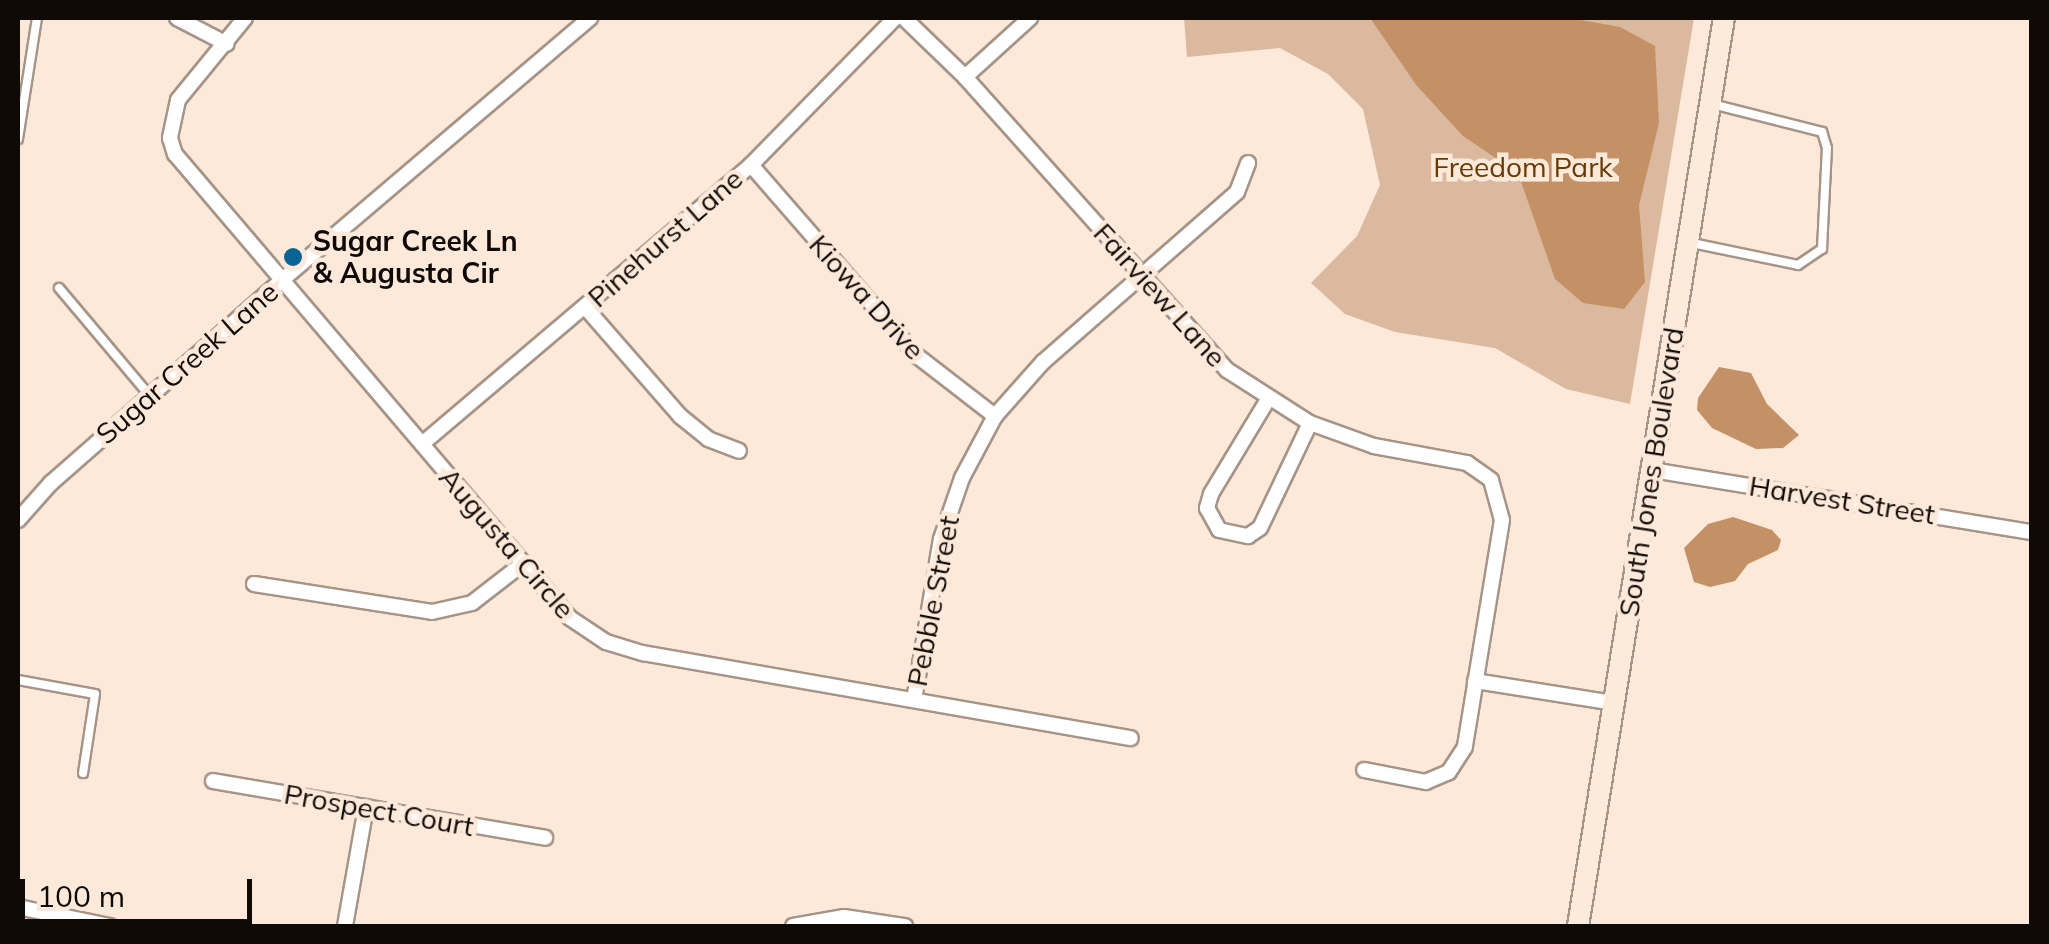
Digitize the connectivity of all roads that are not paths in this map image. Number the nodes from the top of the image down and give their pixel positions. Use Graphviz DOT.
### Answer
graph roads {
  1 [pos="37,18"];
  2 [pos="177,18"];
  3 [pos="244,18"];
  4 [pos="590,18"];
  5 [pos="895,18"];
  6 [pos="904,18"];
  7 [pos="1030,18"];
  8 [pos="1724,18"];
  9 [pos="227,44"];
  10 [pos="965,77"];
  11 [pos="21,91"];
  12 [pos="1710,104"];
  13 [pos="18,138"];
  14 [pos="1248,162"];
  15 [pos="750,165"];
  16 [pos="1688,242"];
  17 [pos="1141,276"];
  18 [pos="280,281"];
  19 [pos="58,288"];
  20 [pos="585,307"];
  21 [pos="150,396"];
  22 [pos="1267,401"];
  23 [pos="995,416"];
  24 [pos="1310,423"];
  25 [pos="422,444"];
  26 [pos="739,451"];
  27 [pos="1652,470"];
  28 [pos="19,516"];
  29 [pos="2032,532"];
  30 [pos="521,566"];
  31 [pos="254,584"];
  32 [pos="18,680"];
  33 [pos="1475,681"];
  34 [pos="914,700"];
  35 [pos="1614,703"];
  36 [pos="1131,738"];
  37 [pos="1364,770"];
  38 [pos="82,773"];
  39 [pos="214,781"];
  40 [pos="366,808"];
  41 [pos="545,838"];
  42 [pos="18,907"];
  43 [pos="56,920"];
  44 [pos="110,926"];
  45 [pos="345,926"];
  46 [pos="793,926"];
  47 [pos="905,926"];
  48 [pos="1578,926"];
  1 -- 11 [label="lane"];
  2 -- 9 [label="street"];
  3 -- 9 [label="street, Augusta Circle"];
  4 -- 18 [label="street, Sugar Creek Lane"];
  5 -- 15 [label="street, Pinehurst Lane"];
  6 -- 10 [label="street, Fairview Lane"];
  7 -- 10 [label="street"];
  8 -- 12 [label="street, South Jones Boulevard"];
  9 -- 18 [label="street, Augusta Circle"];
  10 -- 17 [label="street, Fairview Lane"];
  11 -- 13 [label="lane"];
  12 -- 16 [label="street, South Jones Boulevard"];
  12 -- 16 [label="lane"];
  14 -- 17 [label="street, Pebble Street"];
  15 -- 20 [label="street, Pinehurst Lane"];
  15 -- 23 [label="street, Kiowa Drive"];
  16 -- 27 [label="street, South Jones Boulevard"];
  17 -- 22 [label="street, Fairview Lane"];
  17 -- 23 [label="street, Pebble Street"];
  18 -- 21 [label="street, Sugar Creek Lane"];
  18 -- 25 [label="street, Augusta Circle"];
  19 -- 21 [label="lane"];
  20 -- 25 [label="street, Pinehurst Lane"];
  20 -- 26 [label="street"];
  21 -- 28 [label="street, Sugar Creek Lane"];
  22 -- 24 [label="street, Fairview Lane"];
  22 -- 24 [label="street"];
  23 -- 34 [label="street, Pebble Street"];
  24 -- 33 [label="street, Fairview Lane"];
  25 -- 30 [label="street, Augusta Circle"];
  27 -- 29 [label="street, Harvest Street"];
  27 -- 35 [label="street, South Jones Boulevard"];
  30 -- 31 [label="street"];
  30 -- 34 [label="street, Augusta Circle"];
  32 -- 38 [label="lane"];
  33 -- 35 [label="street"];
  33 -- 37 [label="street, Fairview Lane"];
  34 -- 36 [label="street, Augusta Circle"];
  35 -- 48 [label="street, South Jones Boulevard"];
  39 -- 40 [label="street, Prospect Court"];
  40 -- 41 [label="street, Prospect Court"];
  40 -- 45 [label="street"];
  42 -- 43 [label="street"];
  43 -- 44 [label="street"];
  46 -- 47 [label="street"];
}
